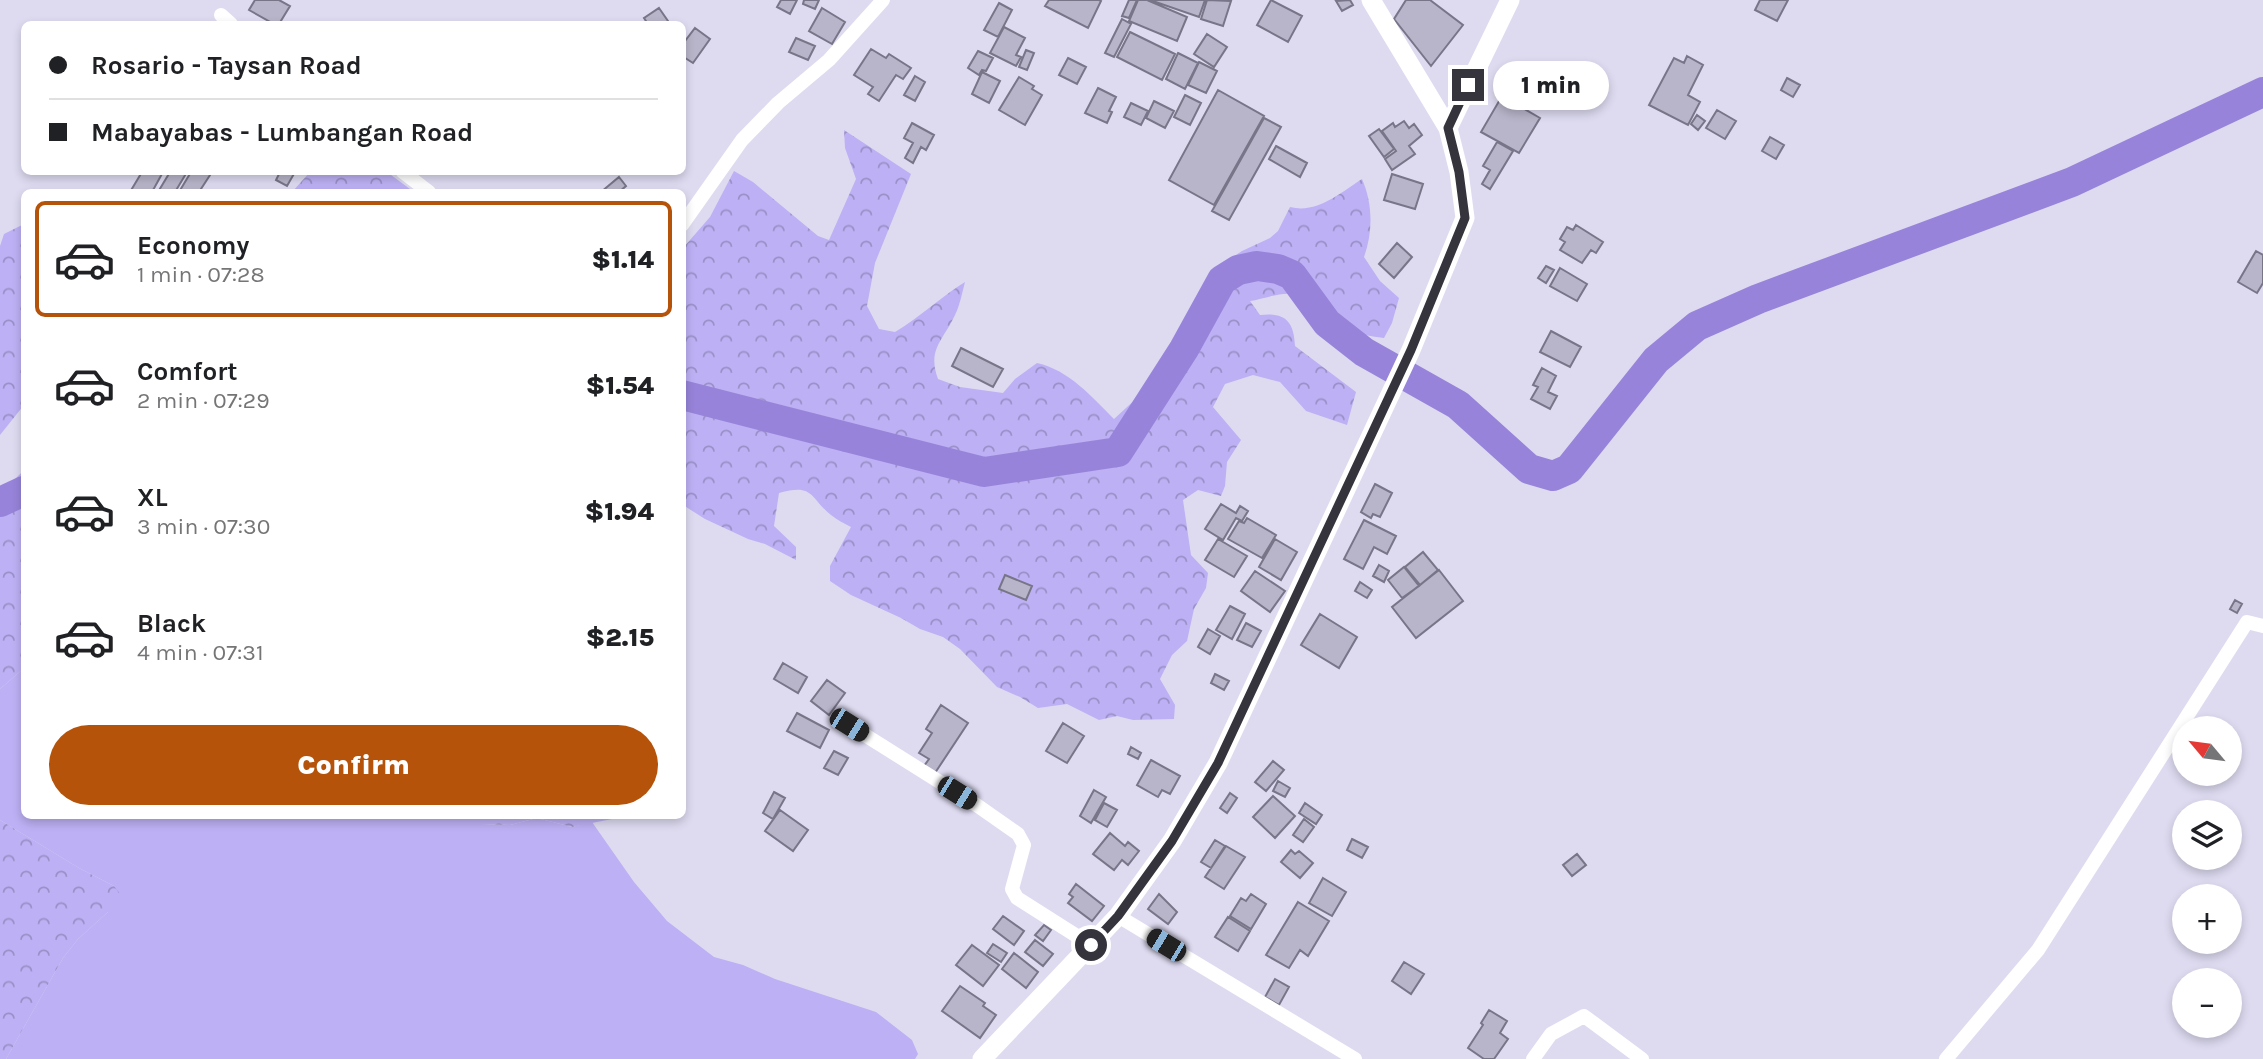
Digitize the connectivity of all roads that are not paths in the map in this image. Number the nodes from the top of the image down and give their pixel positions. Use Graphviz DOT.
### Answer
graph roads {
  1 [pos="883,0"];
  2 [pos="1371,0"];
  3 [pos="1510,0"];
  4 [pos="1448,128"];
  5 [pos="407,175"];
  6 [pos="425,189"];
  7 [pos="686,219"];
  8 [pos="2263,626"];
  9 [pos="849,725"];
  10 [pos="1118,916"];
  11 [pos="1091,945"];
  12 [pos="982,1059"];
  13 [pos="1355,1059"];
  14 [pos="1533,1059"];
  15 [pos="1643,1059"];
  16 [pos="1946,1059"];
  1 -- 7 [label="street"];
  2 -- 4 [label="main road"];
  3 -- 4 [label="main road"];
  4 -- 10 [label="main road"];
  5 -- 6 [label="street"];
  8 -- 16 [label="street"];
  9 -- 11 [label="street"];
  10 -- 11 [label="main road"];
  10 -- 13 [label="street"];
  11 -- 12 [label="main road"];
  14 -- 15 [label="street"];
}
